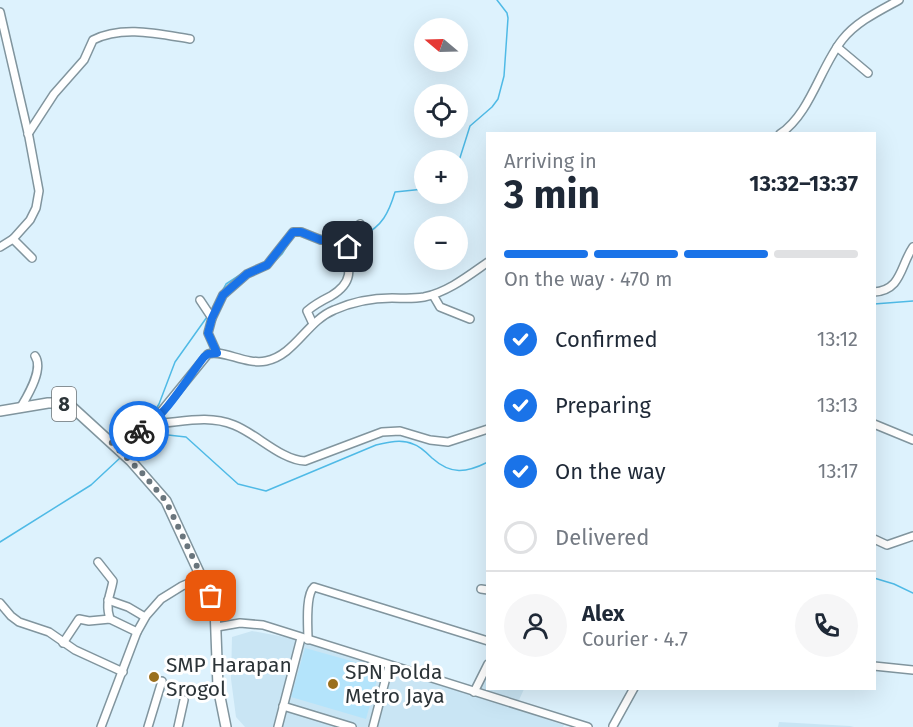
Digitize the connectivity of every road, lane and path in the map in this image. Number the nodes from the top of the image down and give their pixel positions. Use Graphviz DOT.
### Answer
graph roads {
  1 [pos="899,0"];
  2 [pos="0,12"];
  3 [pos="7,36"];
  4 [pos="190,39"];
  5 [pos="0,42"];
  6 [pos="837,47"];
  7 [pos="868,73"];
  8 [pos="782,132"];
  9 [pos="28,134"];
  10 [pos="360,224"];
  11 [pos="14,239"];
  12 [pos="0,247"];
  13 [pos="913,247"];
  14 [pos="32,258"];
  15 [pos="347,258"];
  16 [pos="486,263"];
  17 [pos="876,292"];
  18 [pos="433,295"];
  19 [pos="200,300"];
  20 [pos="210,316"];
  21 [pos="470,319"];
  22 [pos="313,324"];
  23 [pos="217,353"];
  24 [pos="35,356"];
  25 [pos="21,407"];
  26 [pos="0,411"];
  27 [pos="151,424"];
  28 [pos="876,425"];
  29 [pos="486,430"];
  30 [pos="913,440"];
  31 [pos="112,443"];
  32 [pos="913,536"];
  33 [pos="876,540"];
  34 [pos="98,562"];
  35 [pos="202,577"];
  36 [pos="108,600"];
  37 [pos="0,603"];
  38 [pos="145,617"];
  39 [pos="110,619"];
  40 [pos="217,627"];
  41 [pos="137,632"];
  42 [pos="304,639"];
  43 [pos="486,640"];
  44 [pos="63,643"];
  45 [pos="389,666"];
  46 [pos="876,666"];
  47 [pos="486,668"];
  48 [pos="913,670"];
  49 [pos="123,672"];
  50 [pos="162,681"];
  51 [pos="633,691"];
  52 [pos="474,692"];
  53 [pos="184,700"];
  54 [pos="283,706"];
  55 [pos="563,724"];
  56 [pos="101,727"];
  57 [pos="148,727"];
  58 [pos="178,727"];
  59 [pos="226,727"];
  60 [pos="279,727"];
  61 [pos="352,727"];
  62 [pos="373,727"];
  63 [pos="588,727"];
  64 [pos="611,727"];
  1 -- 6 [label="street"];
  2 -- 3 [label="street"];
  3 -- 5 [label="street"];
  3 -- 9 [label="street"];
  4 -- 9 [label="street"];
  6 -- 7 [label="street"];
  6 -- 8 [label="street"];
  9 -- 11 [label="street"];
  10 -- 15 [label="street"];
  11 -- 12 [label="street"];
  11 -- 14 [label="street"];
  13 -- 17 [label="street"];
  15 -- 20 [label="street"];
  15 -- 22 [label="street"];
  16 -- 18 [label="street"];
  18 -- 21 [label="street"];
  18 -- 22 [label="street"];
  19 -- 20 [label="street"];
  20 -- 23 [label="street"];
  22 -- 23 [label="street"];
  23 -- 27 [label="street"];
  24 -- 25 [label="street"];
  25 -- 26 [label="highway, 8"];
  25 -- 31 [label="highway, 8"];
  27 -- 29 [label="street"];
  27 -- 31 [label="street"];
  28 -- 30 [label="street"];
  31 -- 35 [label="highway, 8"];
  32 -- 33 [label="street"];
  34 -- 36 [label="street"];
  35 -- 38 [label="street"];
  35 -- 40 [label="highway, 8"];
  36 -- 38 [label="street"];
  36 -- 39 [label="street"];
  37 -- 44 [label="street"];
  38 -- 41 [label="street"];
  39 -- 41 [label="street"];
  39 -- 44 [label="street"];
  40 -- 42 [label="street"];
  40 -- 59 [label="highway, 8"];
  41 -- 49 [label="street"];
  42 -- 43 [label="street"];
  42 -- 45 [label="street"];
  42 -- 54 [label="street"];
  44 -- 49 [label="street"];
  45 -- 52 [label="street"];
  45 -- 62 [label="street"];
  46 -- 48 [label="street"];
  47 -- 52 [label="street"];
  49 -- 56 [label="street"];
  50 -- 57 [label="street"];
  51 -- 64 [label="street"];
  52 -- 55 [label="street"];
  53 -- 58 [label="street"];
  54 -- 60 [label="street"];
  54 -- 61 [label="street"];
  55 -- 63 [label="street"];
}
